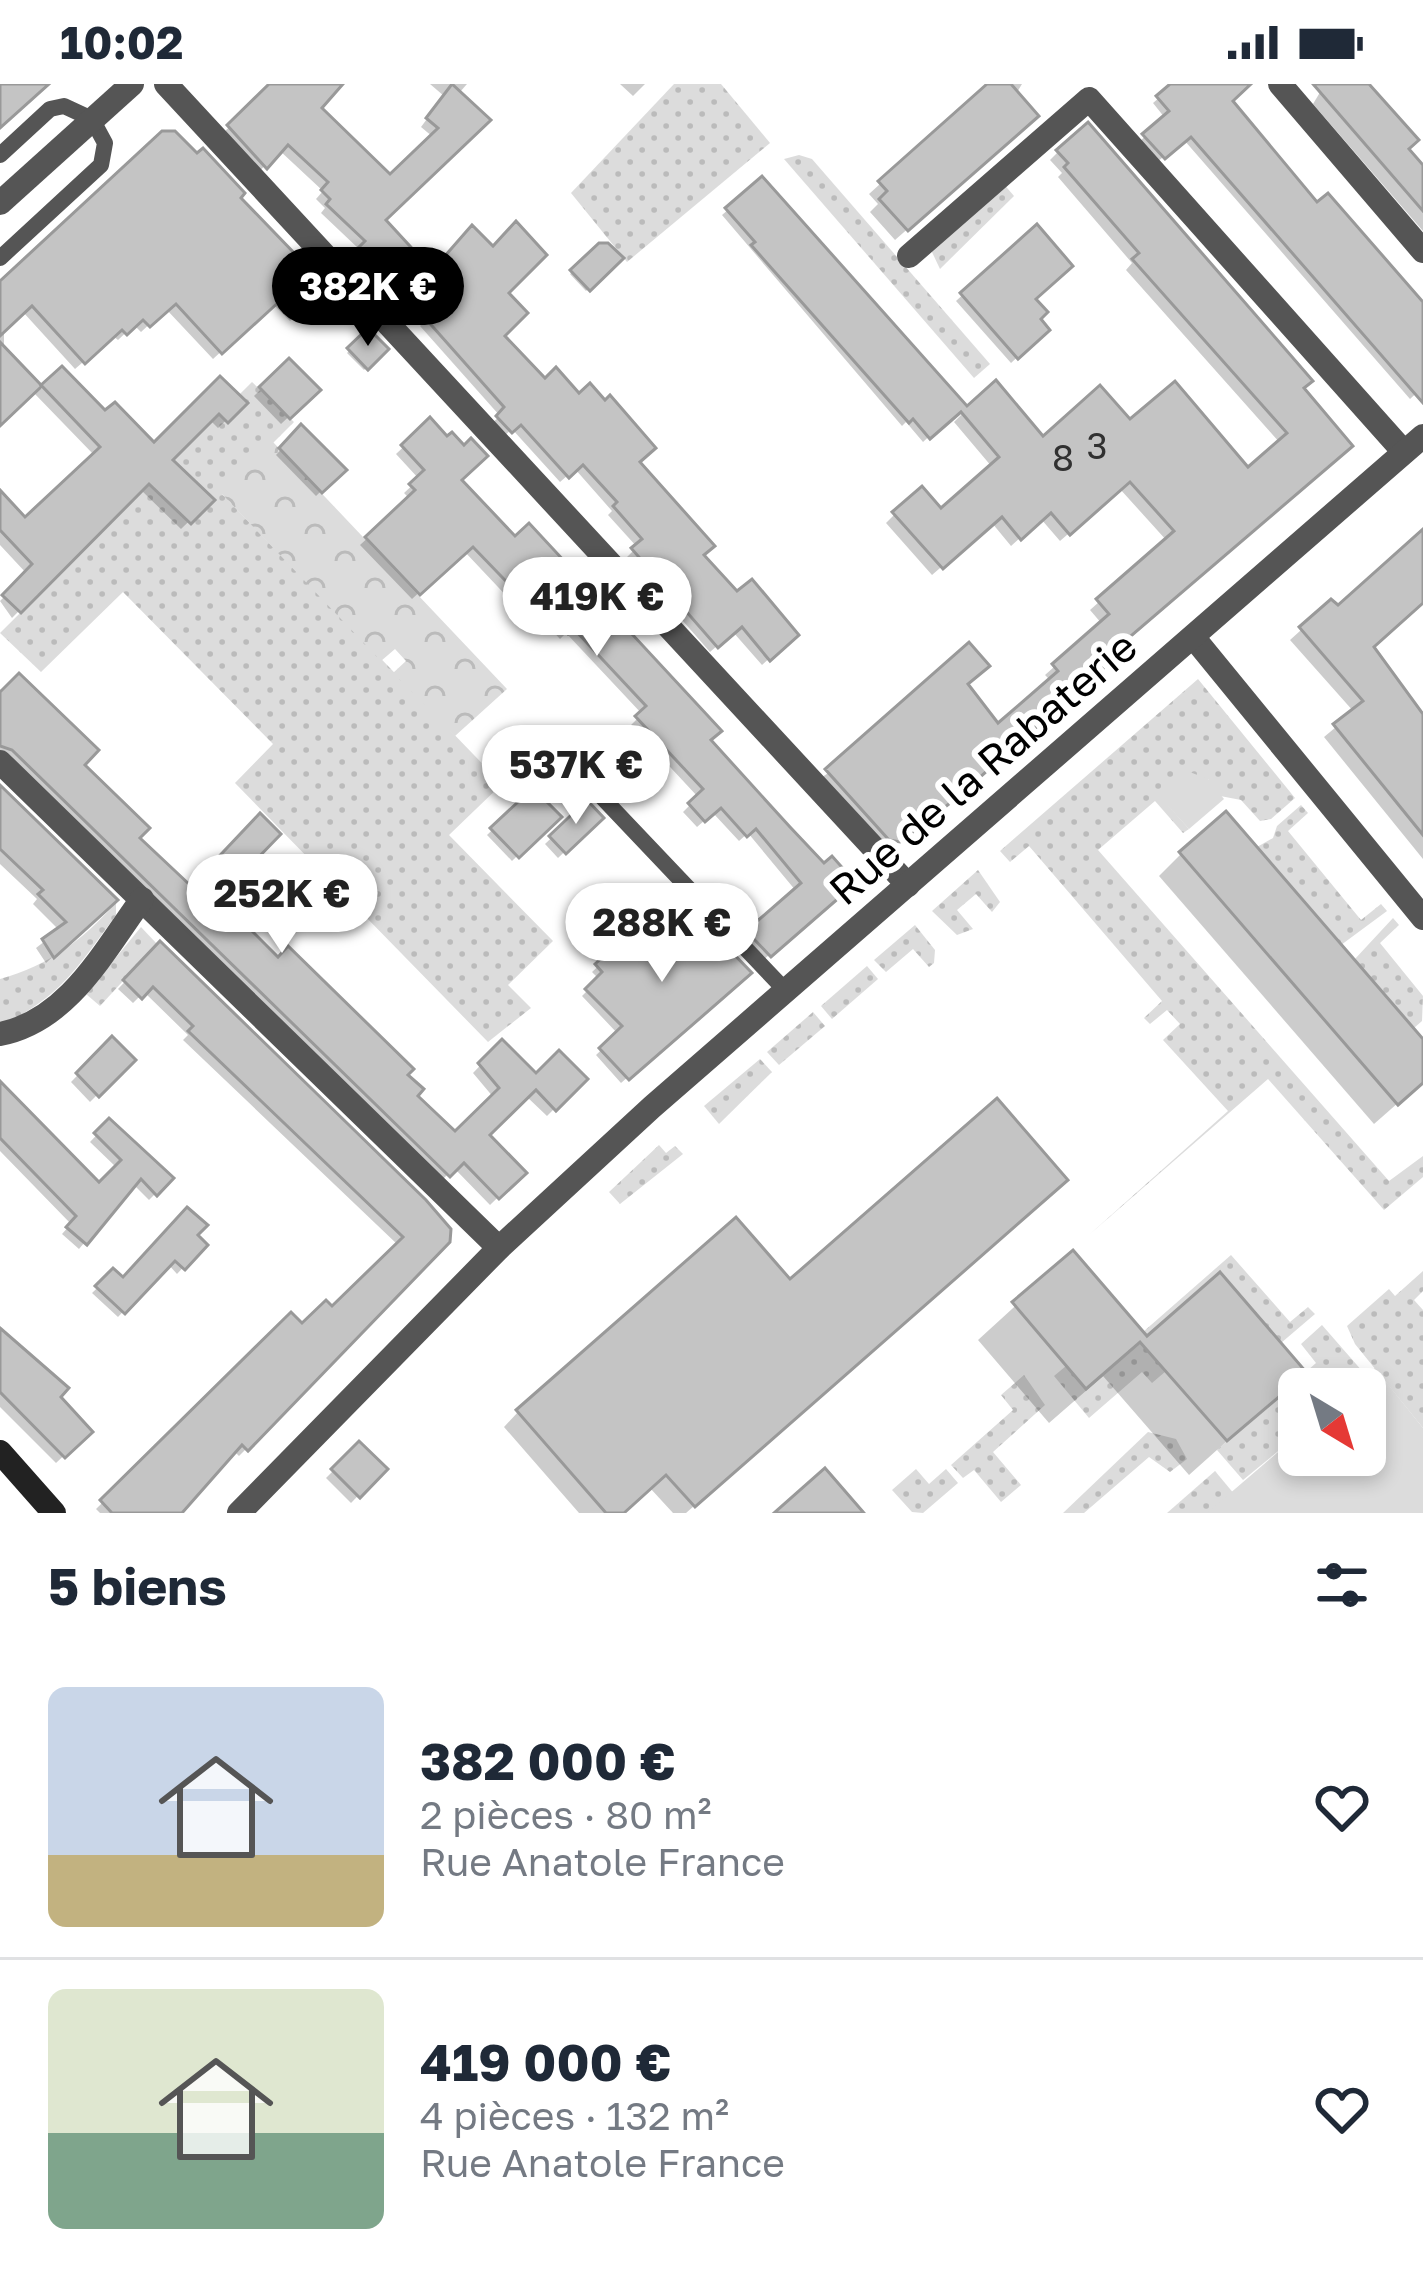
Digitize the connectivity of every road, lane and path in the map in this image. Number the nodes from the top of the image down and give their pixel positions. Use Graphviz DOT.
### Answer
graph roads {
  1 [pos="132,84"];
  2 [pos="166,84"];
  3 [pos="1280,84"];
  4 [pos="1083,92"];
  5 [pos="92,119"];
  6 [pos="0,155"];
  7 [pos="0,203"];
  8 [pos="1423,251"];
  9 [pos="909,256"];
  10 [pos="0,258"];
  11 [pos="1414,444"];
  12 [pos="1195,638"];
  13 [pos="0,762"];
  14 [pos="578,772"];
  15 [pos="908,885"];
  16 [pos="142,899"];
  17 [pos="1423,918"];
  18 [pos="785,990"];
  19 [pos="0,1034"];
  20 [pos="499,1248"];
  21 [pos="0,1452"];
  22 [pos="285,1462"];
  23 [pos="54,1513"];
  24 [pos="239,1513"];
  25 [pos="256,1513"];
  1 -- 5 [label="street"];
  2 -- 15 [label="street"];
  3 -- 8 [label="street"];
  4 -- 9 [label="street"];
  4 -- 11 [label="street"];
  5 -- 6 [label="lane"];
  5 -- 7 [label="street"];
  5 -- 10 [label="lane"];
  11 -- 12 [label="street, Rue de la Rabaterie"];
  12 -- 15 [label="street, Rue de la Rabaterie"];
  12 -- 17 [label="street"];
  13 -- 16 [label="street"];
  14 -- 18 [label="lane"];
  15 -- 18 [label="street, Rue de la Rabaterie"];
  16 -- 19 [label="street"];
  16 -- 20 [label="street"];
  18 -- 20 [label="street, Rue de la Rabaterie"];
  20 -- 22 [label="street, Rue de la Rabaterie"];
  21 -- 23 [label="main road"];
  22 -- 24 [label="street, Rue de la Rabaterie"];
  22 -- 25 [label="street, Rue de la Rabaterie"];
}
